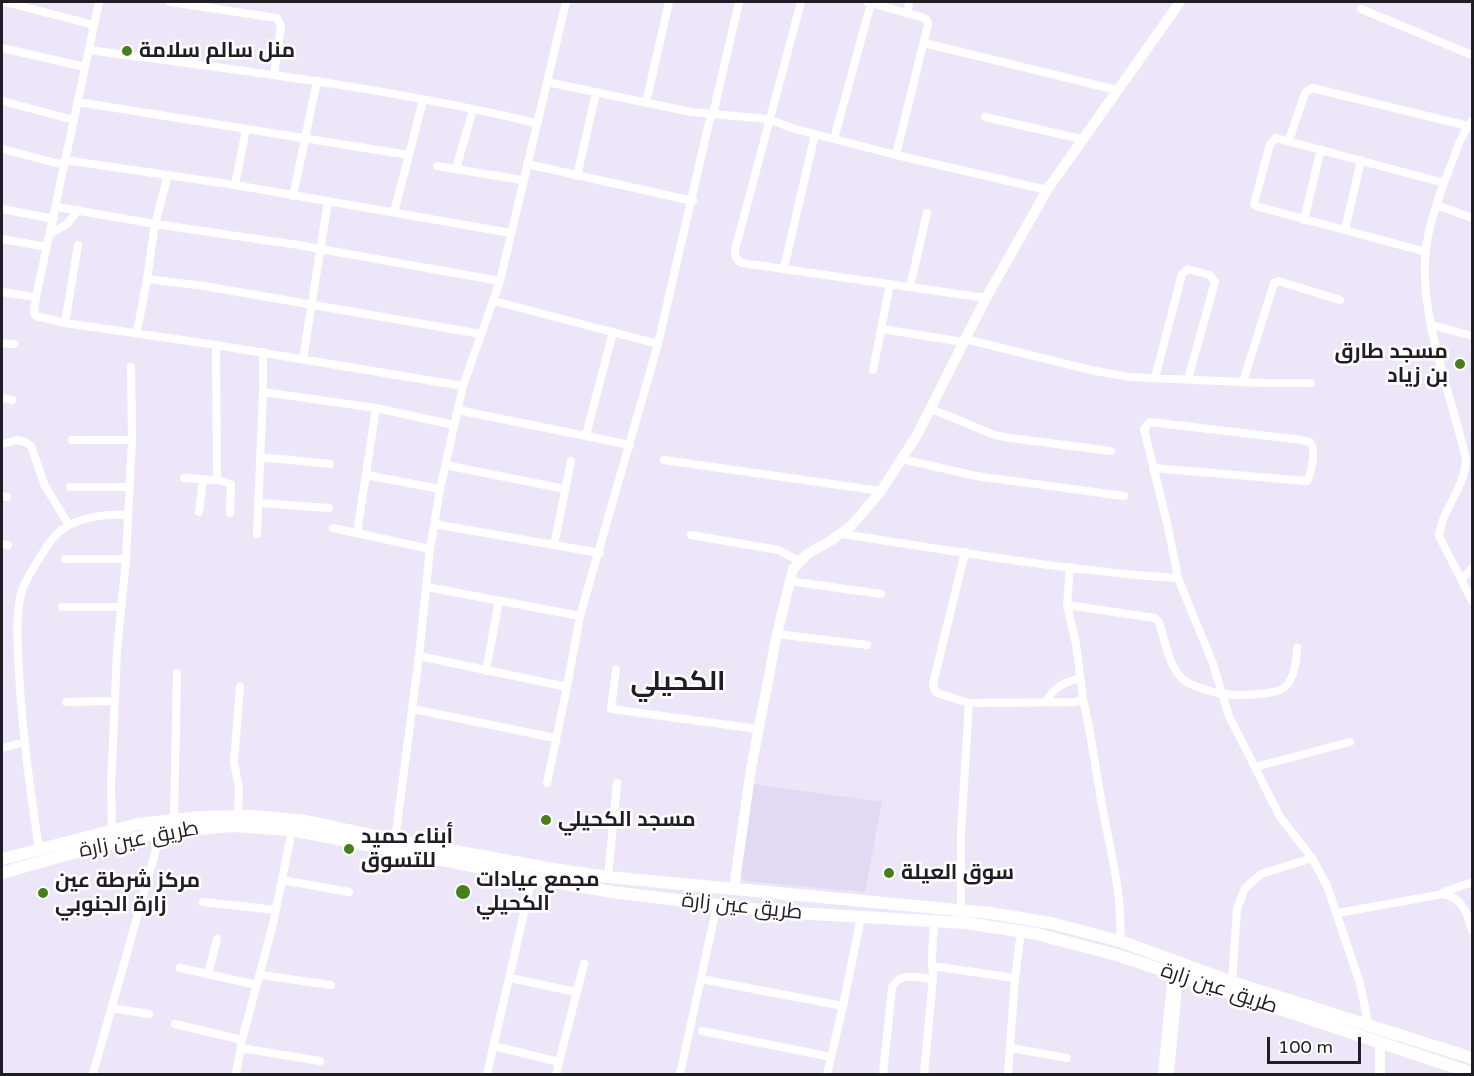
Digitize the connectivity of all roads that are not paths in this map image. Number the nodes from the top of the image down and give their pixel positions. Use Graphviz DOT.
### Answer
graph roads {
  1 [pos="5,2"];
  2 [pos="99,2"];
  3 [pos="171,2"];
  4 [pos="566,2"];
  5 [pos="669,2"];
  6 [pos="739,2"];
  7 [pos="801,2"];
  8 [pos="869,2"];
  9 [pos="909,2"];
  10 [pos="1180,2"];
  11 [pos="1361,9"];
  12 [pos="908,14"];
  13 [pos="94,26"];
  14 [pos="924,43"];
  15 [pos="2,48"];
  16 [pos="89,50"];
  17 [pos="1473,55"];
  18 [pos="85,67"];
  19 [pos="274,75"];
  20 [pos="317,81"];
  21 [pos="547,82"];
  22 [pos="1117,90"];
  23 [pos="596,93"];
  24 [pos="423,100"];
  25 [pos="2,101"];
  26 [pos="78,102"];
  27 [pos="646,103"];
  28 [pos="473,109"];
  29 [pos="712,114"];
  30 [pos="985,117"];
  31 [pos="768,119"];
  32 [pos="74,120"];
  33 [pos="536,123"];
  34 [pos="1470,124"];
  35 [pos="246,129"];
  36 [pos="815,134"];
  37 [pos="306,139"];
  38 [pos="834,139"];
  39 [pos="1081,139"];
  40 [pos="1289,140"];
  41 [pos="2,149"];
  42 [pos="1321,149"];
  43 [pos="409,155"];
  44 [pos="896,155"];
  45 [pos="1361,160"];
  46 [pos="64,163"];
  47 [pos="527,164"];
  48 [pos="437,166"];
  49 [pos="456,169"];
  50 [pos="168,175"];
  51 [pos="577,176"];
  52 [pos="522,180"];
  53 [pos="1444,183"];
  54 [pos="235,185"];
  55 [pos="1047,190"];
  56 [pos="293,196"];
  57 [pos="328,201"];
  58 [pos="693,201"];
  59 [pos="1437,205"];
  60 [pos="57,207"];
  61 [pos="2,209"];
  62 [pos="78,210"];
  63 [pos="394,212"];
  64 [pos="927,213"];
  65 [pos="1473,218"];
  66 [pos="54,219"];
  67 [pos="1305,220"];
  68 [pos="155,224"];
  69 [pos="1345,230"];
  70 [pos="511,233"];
  71 [pos="50,234"];
  72 [pos="2,239"];
  73 [pos="78,245"];
  74 [pos="47,247"];
  75 [pos="321,249"];
  76 [pos="1426,252"];
  77 [pos="783,268"];
  78 [pos="147,279"];
  79 [pos="500,280"];
  80 [pos="890,284"];
  81 [pos="910,287"];
  82 [pos="2,292"];
  83 [pos="36,297"];
  84 [pos="986,298"];
  85 [pos="1340,300"];
  86 [pos="494,301"];
  87 [pos="310,306"];
  88 [pos="65,323"];
  89 [pos="1432,325"];
  90 [pos="882,329"];
  91 [pos="137,332"];
  92 [pos="613,332"];
  93 [pos="481,334"];
  94 [pos="1473,336"];
  95 [pos="964,341"];
  96 [pos="2,343"];
  97 [pos="14,344"];
  98 [pos="658,344"];
  99 [pos="216,345"];
  100 [pos="263,352"];
  101 [pos="303,359"];
  102 [pos="131,367"];
  103 [pos="873,370"];
  104 [pos="1155,378"];
  105 [pos="1188,379"];
  106 [pos="1243,382"];
  107 [pos="1311,383"];
  108 [pos="463,386"];
  109 [pos="263,392"];
  110 [pos="2,398"];
  111 [pos="12,400"];
  112 [pos="376,408"];
  113 [pos="931,409"];
  114 [pos="458,410"];
  115 [pos="454,425"];
  116 [pos="586,435"];
  117 [pos="72,440"];
  118 [pos="132,440"];
  119 [pos="2,444"];
  120 [pos="630,445"];
  121 [pos="1111,451"];
  122 [pos="260,457"];
  123 [pos="902,459"];
  124 [pos="664,460"];
  125 [pos="571,461"];
  126 [pos="330,464"];
  127 [pos="446,465"];
  128 [pos="1153,468"];
  129 [pos="366,475"];
  130 [pos="184,478"];
  131 [pos="203,479"];
  132 [pos="217,480"];
  133 [pos="70,487"];
  134 [pos="130,487"];
  135 [pos="440,489"];
  136 [pos="565,489"];
  137 [pos="881,491"];
  138 [pos="1124,496"];
  139 [pos="259,503"];
  140 [pos="329,508"];
  141 [pos="199,512"];
  142 [pos="230,513"];
  143 [pos="128,515"];
  144 [pos="434,524"];
  145 [pos="69,525"];
  146 [pos="333,528"];
  147 [pos="357,533"];
  148 [pos="257,534"];
  149 [pos="842,534"];
  150 [pos="691,535"];
  151 [pos="554,545"];
  152 [pos="430,549"];
  153 [pos="964,552"];
  154 [pos="600,553"];
  155 [pos="65,559"];
  156 [pos="126,560"];
  157 [pos="799,561"];
  158 [pos="1070,567"];
  159 [pos="1473,568"];
  160 [pos="1178,578"];
  161 [pos="1462,580"];
  162 [pos="789,581"];
  163 [pos="427,587"];
  164 [pos="881,594"];
  165 [pos="499,601"];
  166 [pos="1473,601"];
  167 [pos="1067,604"];
  168 [pos="62,607"];
  169 [pos="122,607"];
  170 [pos="580,616"];
  171 [pos="777,634"];
  172 [pos="867,645"];
  173 [pos="1297,648"];
  174 [pos="419,657"];
  175 [pos="616,670"];
  176 [pos="486,671"];
  177 [pos="177,673"];
  178 [pos="1080,678"];
  179 [pos="240,687"];
  180 [pos="567,687"];
  181 [pos="1222,694"];
  182 [pos="1083,699"];
  183 [pos="115,701"];
  184 [pos="66,702"];
  185 [pos="1046,702"];
  186 [pos="969,703"];
  187 [pos="412,709"];
  188 [pos="758,729"];
  189 [pos="555,738"];
  190 [pos="1350,742"];
  191 [pos="17,744"];
  192 [pos="2,748"];
  193 [pos="1255,767"];
  194 [pos="547,783"];
  195 [pos="617,783"];
  196 [pos="238,816"];
  197 [pos="174,820"];
  198 [pos="112,829"];
  199 [pos="292,830"];
  200 [pos="161,832"];
  201 [pos="395,840"];
  202 [pos="39,849"];
  203 [pos="1312,858"];
  204 [pos="2,859"];
  205 [pos="2,873"];
  206 [pos="608,877"];
  207 [pos="532,878"];
  208 [pos="282,880"];
  209 [pos="1473,882"];
  210 [pos="681,883"];
  211 [pos="734,888"];
  212 [pos="349,892"];
  213 [pos="780,892"];
  214 [pos="1438,894"];
  215 [pos="680,901"];
  216 [pos="203,902"];
  217 [pos="717,905"];
  218 [pos="276,910"];
  219 [pos="961,910"];
  220 [pos="777,912"];
  221 [pos="1338,913"];
  222 [pos="861,917"];
  223 [pos="934,921"];
  224 [pos="1473,930"];
  225 [pos="1021,931"];
  226 [pos="217,939"];
  227 [pos="1120,941"];
  228 [pos="584,964"];
  229 [pos="932,966"];
  230 [pos="180,969"];
  231 [pos="208,974"];
  232 [pos="260,975"];
  233 [pos="1176,975"];
  234 [pos="510,978"];
  235 [pos="1015,978"];
  236 [pos="701,979"];
  237 [pos="933,980"];
  238 [pos="1232,982"];
  239 [pos="257,985"];
  240 [pos="331,985"];
  241 [pos="576,992"];
  242 [pos="843,1006"];
  243 [pos="111,1008"];
  244 [pos="149,1014"];
  245 [pos="176,1024"];
  246 [pos="1370,1027"];
  247 [pos="702,1030"];
  248 [pos="1380,1042"];
  249 [pos="242,1044"];
  250 [pos="494,1046"];
  251 [pos="1011,1048"];
  252 [pos="831,1057"];
  253 [pos="1066,1058"];
  254 [pos="1473,1058"];
  255 [pos="320,1061"];
  256 [pos="559,1062"];
  257 [pos="1473,1073"];
  258 [pos="93,1074"];
  259 [pos="236,1074"];
  260 [pos="488,1074"];
  261 [pos="556,1074"];
  262 [pos="682,1074"];
  263 [pos="827,1074"];
  264 [pos="883,1074"];
  265 [pos="924,1074"];
  266 [pos="1008,1074"];
  267 [pos="1162,1074"];
  268 [pos="1170,1074"];
  269 [pos="1380,1074"];
  1 -- 13 [label="street"];
  2 -- 13 [label="street"];
  3 -- 19 [label="street"];
  4 -- 21 [label="street"];
  5 -- 27 [label="street"];
  6 -- 29 [label="street"];
  7 -- 31 [label="street"];
  8 -- 12 [label="street"];
  8 -- 38 [label="street"];
  9 -- 12 [label="street"];
  10 -- 22 [label="street"];
  11 -- 17 [label="street"];
  12 -- 14 [label="street"];
  13 -- 16 [label="street"];
  14 -- 22 [label="street"];
  14 -- 44 [label="street"];
  15 -- 18 [label="street"];
  16 -- 18 [label="street"];
  16 -- 19 [label="street"];
  18 -- 26 [label="street"];
  19 -- 20 [label="street"];
  20 -- 24 [label="street"];
  20 -- 37 [label="street"];
  21 -- 23 [label="street"];
  21 -- 33 [label="street"];
  22 -- 39 [label="street"];
  23 -- 27 [label="street"];
  23 -- 51 [label="street"];
  24 -- 28 [label="street"];
  24 -- 43 [label="street"];
  25 -- 32 [label="street"];
  26 -- 32 [label="street"];
  26 -- 35 [label="street"];
  27 -- 29 [label="street"];
  28 -- 33 [label="street"];
  28 -- 49 [label="street"];
  29 -- 31 [label="street"];
  29 -- 58 [label="street"];
  30 -- 39 [label="street"];
  31 -- 36 [label="street"];
  31 -- 77 [label="street"];
  32 -- 46 [label="street"];
  33 -- 47 [label="street"];
  34 -- 40 [label="street"];
  34 -- 53 [label="street"];
  35 -- 37 [label="street"];
  35 -- 54 [label="street"];
  36 -- 38 [label="street"];
  36 -- 77 [label="street"];
  37 -- 43 [label="street"];
  37 -- 56 [label="street"];
  38 -- 44 [label="street"];
  39 -- 55 [label="street"];
  40 -- 42 [label="street"];
  40 -- 67 [label="street"];
  41 -- 46 [label="street"];
  42 -- 45 [label="street"];
  42 -- 67 [label="street"];
  43 -- 63 [label="street"];
  44 -- 55 [label="street"];
  45 -- 53 [label="street"];
  45 -- 69 [label="street"];
  46 -- 50 [label="street"];
  46 -- 60 [label="street"];
  47 -- 51 [label="street"];
  47 -- 52 [label="street"];
  48 -- 49 [label="street"];
  49 -- 52 [label="street"];
  50 -- 54 [label="street"];
  50 -- 68 [label="street"];
  51 -- 58 [label="street"];
  52 -- 70 [label="street"];
  53 -- 59 [label="street"];
  54 -- 56 [label="street"];
  55 -- 84 [label="street"];
  56 -- 57 [label="street"];
  57 -- 63 [label="street"];
  57 -- 75 [label="street"];
  58 -- 98 [label="street"];
  59 -- 65 [label="street"];
  59 -- 76 [label="street"];
  60 -- 62 [label="street"];
  60 -- 66 [label="street"];
  61 -- 66 [label="street"];
  62 -- 68 [label="street"];
  62 -- 71 [label="street"];
  63 -- 70 [label="street"];
  64 -- 81 [label="street"];
  66 -- 71 [label="street"];
  67 -- 69 [label="street"];
  68 -- 75 [label="street"];
  68 -- 78 [label="street"];
  69 -- 76 [label="street"];
  70 -- 79 [label="street"];
  71 -- 74 [label="street"];
  72 -- 74 [label="street"];
  73 -- 88 [label="street"];
  74 -- 83 [label="street"];
  75 -- 79 [label="street"];
  75 -- 87 [label="street"];
  76 -- 89 [label="street"];
  77 -- 80 [label="street"];
  78 -- 87 [label="street"];
  78 -- 91 [label="street"];
  79 -- 86 [label="street"];
  80 -- 81 [label="street"];
  80 -- 90 [label="street"];
  81 -- 84 [label="street"];
  82 -- 83 [label="street"];
  83 -- 88 [label="street"];
  84 -- 95 [label="street"];
  85 -- 106 [label="street"];
  86 -- 92 [label="street"];
  86 -- 93 [label="street"];
  87 -- 93 [label="street"];
  87 -- 101 [label="street"];
  88 -- 91 [label="street"];
  89 -- 94 [label="street"];
  89 -- 161 [label="street"];
  90 -- 95 [label="street"];
  90 -- 103 [label="street"];
  91 -- 99 [label="street"];
  92 -- 98 [label="street"];
  92 -- 116 [label="street"];
  93 -- 108 [label="street"];
  95 -- 104 [label="street"];
  95 -- 113 [label="street"];
  96 -- 97 [label="street"];
  98 -- 120 [label="street"];
  99 -- 100 [label="street"];
  99 -- 132 [label="street"];
  100 -- 101 [label="street"];
  100 -- 109 [label="street"];
  101 -- 108 [label="street"];
  102 -- 118 [label="street"];
  104 -- 105 [label="street"];
  104 -- 105 [label="street"];
  105 -- 106 [label="street"];
  106 -- 107 [label="street"];
  108 -- 114 [label="street"];
  109 -- 112 [label="street"];
  109 -- 122 [label="street"];
  110 -- 111 [label="street"];
  112 -- 115 [label="street"];
  112 -- 129 [label="street"];
  113 -- 121 [label="street"];
  113 -- 123 [label="street"];
  114 -- 115 [label="street"];
  114 -- 116 [label="street"];
  115 -- 127 [label="street"];
  116 -- 120 [label="street"];
  117 -- 118 [label="street"];
  118 -- 134 [label="street"];
  119 -- 145 [label="street"];
  120 -- 154 [label="street"];
  122 -- 126 [label="street"];
  122 -- 139 [label="street"];
  123 -- 137 [label="street"];
  123 -- 138 [label="street"];
  124 -- 137 [label="street"];
  125 -- 136 [label="street"];
  127 -- 135 [label="street"];
  127 -- 136 [label="street"];
  128 -- 128 [label="street"];
  128 -- 160 [label="street"];
  129 -- 135 [label="street"];
  129 -- 147 [label="street"];
  130 -- 131 [label="street"];
  131 -- 132 [label="street"];
  131 -- 141 [label="street"];
  132 -- 142 [label="street"];
  133 -- 134 [label="street"];
  134 -- 143 [label="street"];
  135 -- 144 [label="street"];
  136 -- 151 [label="street"];
  137 -- 149 [label="street"];
  139 -- 140 [label="street"];
  139 -- 148 [label="street"];
  143 -- 145 [label="street"];
  143 -- 156 [label="street"];
  144 -- 151 [label="street"];
  144 -- 152 [label="street"];
  145 -- 202 [label="street"];
  146 -- 147 [label="street"];
  147 -- 152 [label="street"];
  149 -- 153 [label="street"];
  149 -- 157 [label="street"];
  150 -- 157 [label="street"];
  151 -- 154 [label="street"];
  152 -- 163 [label="street"];
  153 -- 158 [label="street"];
  153 -- 186 [label="street"];
  154 -- 170 [label="street"];
  155 -- 156 [label="street"];
  156 -- 169 [label="street"];
  157 -- 162 [label="street"];
  158 -- 160 [label="street"];
  158 -- 167 [label="street"];
  159 -- 161 [label="street"];
  160 -- 181 [label="street"];
  161 -- 166 [label="street"];
  162 -- 164 [label="street"];
  162 -- 171 [label="street"];
  163 -- 165 [label="street"];
  163 -- 174 [label="street"];
  165 -- 170 [label="street"];
  165 -- 176 [label="street"];
  167 -- 178 [label="street"];
  167 -- 181 [label="street"];
  168 -- 169 [label="street"];
  169 -- 183 [label="street"];
  170 -- 180 [label="street"];
  171 -- 172 [label="street"];
  171 -- 188 [label="street"];
  173 -- 181 [label="street"];
  174 -- 176 [label="street"];
  174 -- 187 [label="street"];
  175 -- 188 [label="street"];
  176 -- 180 [label="street"];
  177 -- 197 [label="street"];
  178 -- 182 [label="street"];
  178 -- 185 [label="street"];
  179 -- 196 [label="street"];
  180 -- 189 [label="street"];
  181 -- 193 [label="street"];
  182 -- 185 [label="street"];
  182 -- 227 [label="street"];
  183 -- 184 [label="street"];
  183 -- 198 [label="street"];
  185 -- 186 [label="street"];
  186 -- 219 [label="street"];
  187 -- 189 [label="street"];
  187 -- 201 [label="street"];
  188 -- 211 [label="street"];
  189 -- 194 [label="street"];
  190 -- 193 [label="street"];
  191 -- 192 [label="street"];
  193 -- 203 [label="street"];
  195 -- 206 [label="street"];
  196 -- 197 [label="main road, طريق عين زارة"];
  196 -- 201 [label="main road, طريق عين زارة"];
  197 -- 198 [label="main road, طريق عين زارة"];
  198 -- 202 [label="main road, طريق عين زارة"];
  199 -- 200 [label="main road, طريق عين زارة"];
  199 -- 207 [label="main road, طريق عين زارة"];
  199 -- 208 [label="street"];
  200 -- 205 [label="main road, طريق عين زارة"];
  200 -- 243 [label="street"];
  201 -- 206 [label="main road, طريق عين زارة"];
  202 -- 204 [label="main road, طريق عين زارة"];
  203 -- 221 [label="street"];
  203 -- 238 [label="street"];
  206 -- 210 [label="main road, طريق عين زارة"];
  207 -- 215 [label="main road, طريق عين زارة"];
  207 -- 234 [label="street"];
  208 -- 212 [label="street"];
  208 -- 218 [label="street"];
  209 -- 214 [label="street"];
  210 -- 211 [label="main road, طريق عين زارة"];
  210 -- 215 [label="main road"];
  211 -- 213 [label="main road, طريق عين زارة"];
  213 -- 219 [label="main road, طريق عين زارة"];
  213 -- 220 [label="main road"];
  214 -- 221 [label="street"];
  214 -- 224 [label="street"];
  215 -- 217 [label="main road, طريق عين زارة"];
  216 -- 218 [label="street"];
  217 -- 220 [label="main road, طريق عين زارة"];
  217 -- 236 [label="street"];
  218 -- 232 [label="street"];
  219 -- 227 [label="main road, طريق عين زارة"];
  220 -- 222 [label="main road, طريق عين زارة"];
  221 -- 246 [label="street"];
  222 -- 223 [label="main road, طريق عين زارة"];
  222 -- 242 [label="street"];
  223 -- 225 [label="main road, طريق عين زارة"];
  223 -- 229 [label="street"];
  225 -- 233 [label="main road, طريق عين زارة"];
  225 -- 235 [label="street"];
  226 -- 231 [label="street"];
  227 -- 238 [label="main road, طريق عين زارة"];
  228 -- 241 [label="street"];
  229 -- 235 [label="street"];
  229 -- 237 [label="street"];
  230 -- 231 [label="street"];
  231 -- 239 [label="street"];
  232 -- 239 [label="street"];
  232 -- 240 [label="street"];
  233 -- 248 [label="main road, طريق عين زارة"];
  233 -- 267 [label="street"];
  233 -- 268 [label="street"];
  234 -- 241 [label="street"];
  234 -- 250 [label="street"];
  235 -- 251 [label="street"];
  236 -- 242 [label="street"];
  236 -- 262 [label="street"];
  237 -- 264 [label="street"];
  237 -- 265 [label="street"];
  238 -- 246 [label="main road, طريق عين زارة"];
  239 -- 249 [label="street"];
  241 -- 256 [label="street"];
  242 -- 252 [label="street"];
  243 -- 244 [label="street"];
  243 -- 258 [label="street"];
  245 -- 249 [label="street"];
  246 -- 254 [label="main road, طريق عين زارة"];
  247 -- 252 [label="street"];
  248 -- 257 [label="main road, طريق عين زارة"];
  248 -- 269 [label="street"];
  249 -- 255 [label="street"];
  249 -- 259 [label="street"];
  250 -- 256 [label="street"];
  250 -- 260 [label="street"];
  251 -- 253 [label="street"];
  251 -- 266 [label="street"];
  252 -- 263 [label="street"];
  256 -- 261 [label="street"];
}
